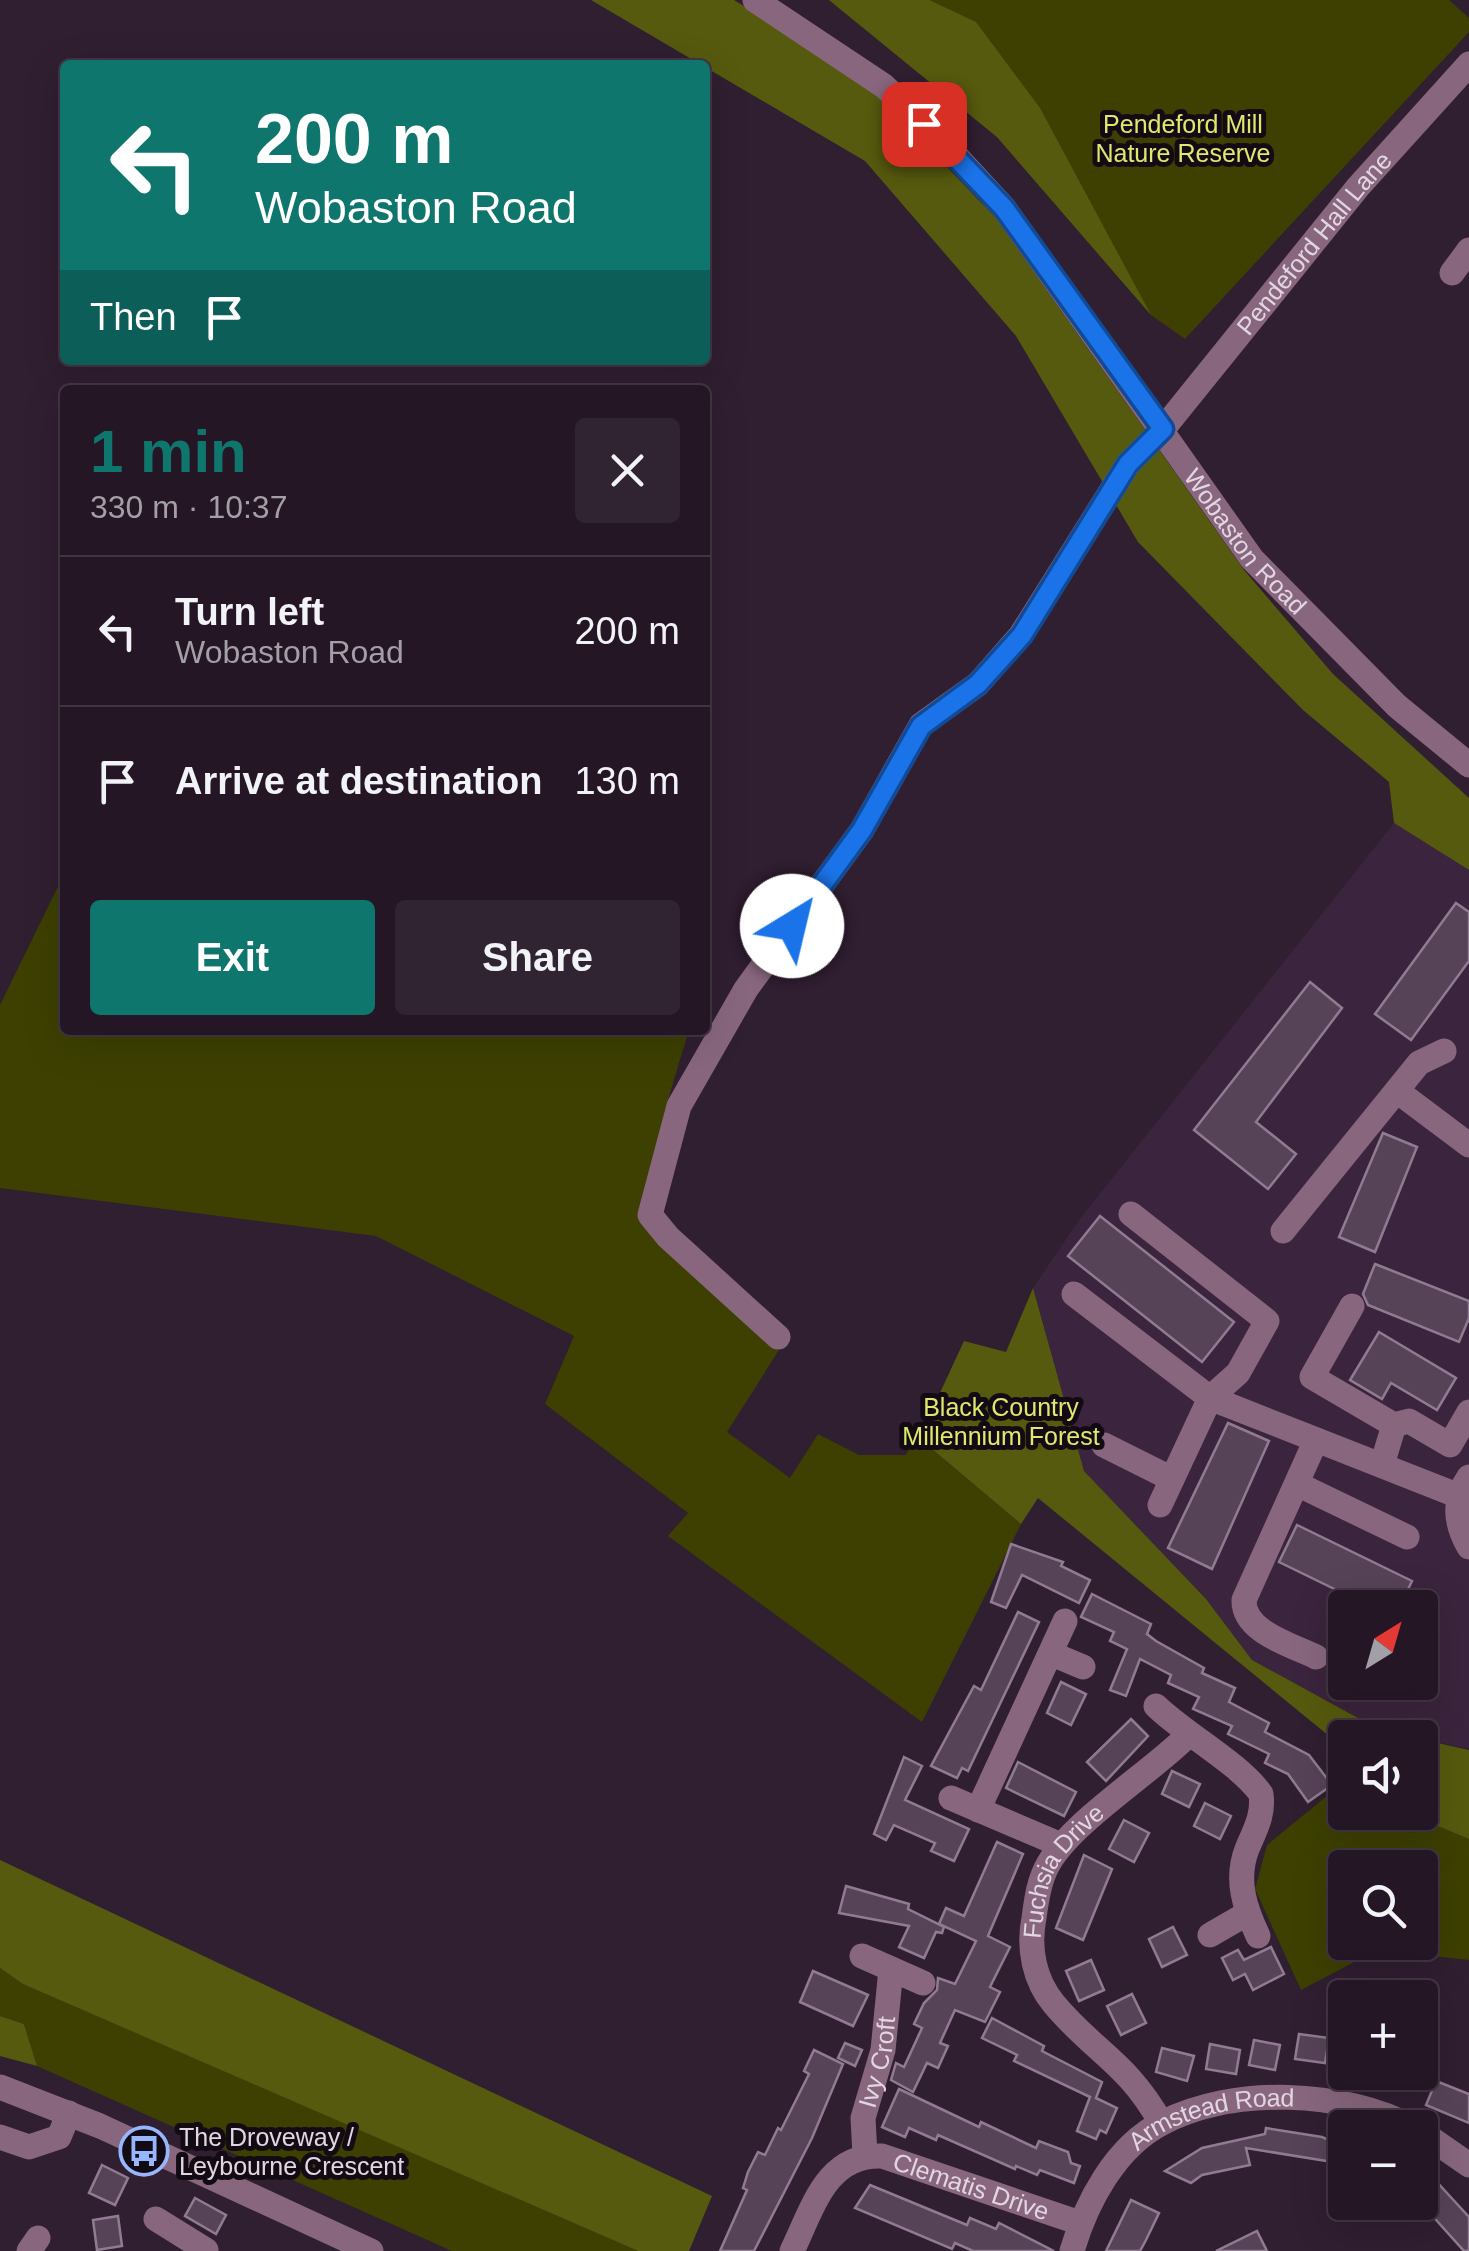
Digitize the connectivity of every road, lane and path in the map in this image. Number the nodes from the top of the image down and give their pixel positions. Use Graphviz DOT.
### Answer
graph roads {
  1 [pos="755,0"];
  2 [pos="1469,64"];
  3 [pos="1469,250"];
  4 [pos="1452,273"];
  5 [pos="1163,429"];
  6 [pos="1469,765"];
  7 [pos="1444,1051"];
  8 [pos="1397,1091"];
  9 [pos="1469,1145"];
  10 [pos="1131,1214"];
  11 [pos="1284,1232"];
  12 [pos="1074,1294"];
  13 [pos="1352,1306"];
  14 [pos="778,1338"];
  15 [pos="1210,1398"];
  16 [pos="1469,1412"];
  17 [pos="1394,1425"];
  18 [pos="1316,1440"];
  19 [pos="1104,1445"];
  20 [pos="1382,1465"];
  21 [pos="1172,1478"];
  22 [pos="1297,1484"];
  23 [pos="1464,1486"];
  24 [pos="1160,1505"];
  25 [pos="1407,1537"];
  26 [pos="1469,1547"];
  27 [pos="1066,1621"];
  28 [pos="1052,1654"];
  29 [pos="1316,1657"];
  30 [pos="1083,1666"];
  31 [pos="1156,1706"];
  32 [pos="1186,1736"];
  33 [pos="951,1798"];
  34 [pos="978,1810"];
  35 [pos="1061,1845"];
  36 [pos="1210,1935"];
  37 [pos="862,1956"];
  38 [pos="891,1969"];
  39 [pos="923,1983"];
  40 [pos="0,2087"];
  41 [pos="1364,2110"];
  42 [pos="69,2113"];
  43 [pos="1161,2123"];
  44 [pos="0,2137"];
  45 [pos="1438,2143"];
  46 [pos="865,2156"];
  47 [pos="1469,2164"];
  48 [pos="1080,2223"];
  49 [pos="165,2233"];
  50 [pos="206,2250"];
  51 [pos="370,2251"];
  52 [pos="792,2251"];
  53 [pos="1072,2251"];
  1 -- 5 [label="street, Wobaston Road"];
  2 -- 5 [label="street, Pendeford Hall Lane"];
  3 -- 4 [label="street"];
  5 -- 6 [label="street, Wobaston Road"];
  5 -- 14 [label="street, Pendeford Hall Lane"];
  7 -- 8 [label="street"];
  8 -- 9 [label="street"];
  8 -- 11 [label="street"];
  10 -- 15 [label="street"];
  12 -- 15 [label="street"];
  13 -- 17 [label="street"];
  15 -- 18 [label="street"];
  15 -- 21 [label="street"];
  16 -- 17 [label="street"];
  17 -- 20 [label="street"];
  18 -- 20 [label="street"];
  18 -- 22 [label="street"];
  19 -- 21 [label="street"];
  20 -- 23 [label="street"];
  21 -- 24 [label="street"];
  22 -- 25 [label="street"];
  22 -- 29 [label="street"];
  23 -- 26 [label="street"];
  27 -- 28 [label="street"];
  28 -- 30 [label="street"];
  28 -- 34 [label="street"];
  31 -- 32 [label="street"];
  32 -- 35 [label="street, Fuchsia Drive"];
  32 -- 36 [label="street"];
  33 -- 34 [label="street"];
  34 -- 35 [label="street"];
  35 -- 43 [label="street, Fuchsia Drive"];
  37 -- 38 [label="street"];
  38 -- 39 [label="street"];
  38 -- 46 [label="street, Ivy Croft"];
  40 -- 42 [label="street"];
  41 -- 43 [label="street, Armstead Road"];
  42 -- 44 [label="street"];
  42 -- 51 [label="street"];
  43 -- 48 [label="street, Armstead Road"];
  45 -- 47 [label="street, Armstead Road"];
  46 -- 48 [label="street, Clematis Drive"];
  46 -- 52 [label="street, Clematis Drive"];
  48 -- 53 [label="street, Armstead Road"];
  49 -- 50 [label="street"];
}
